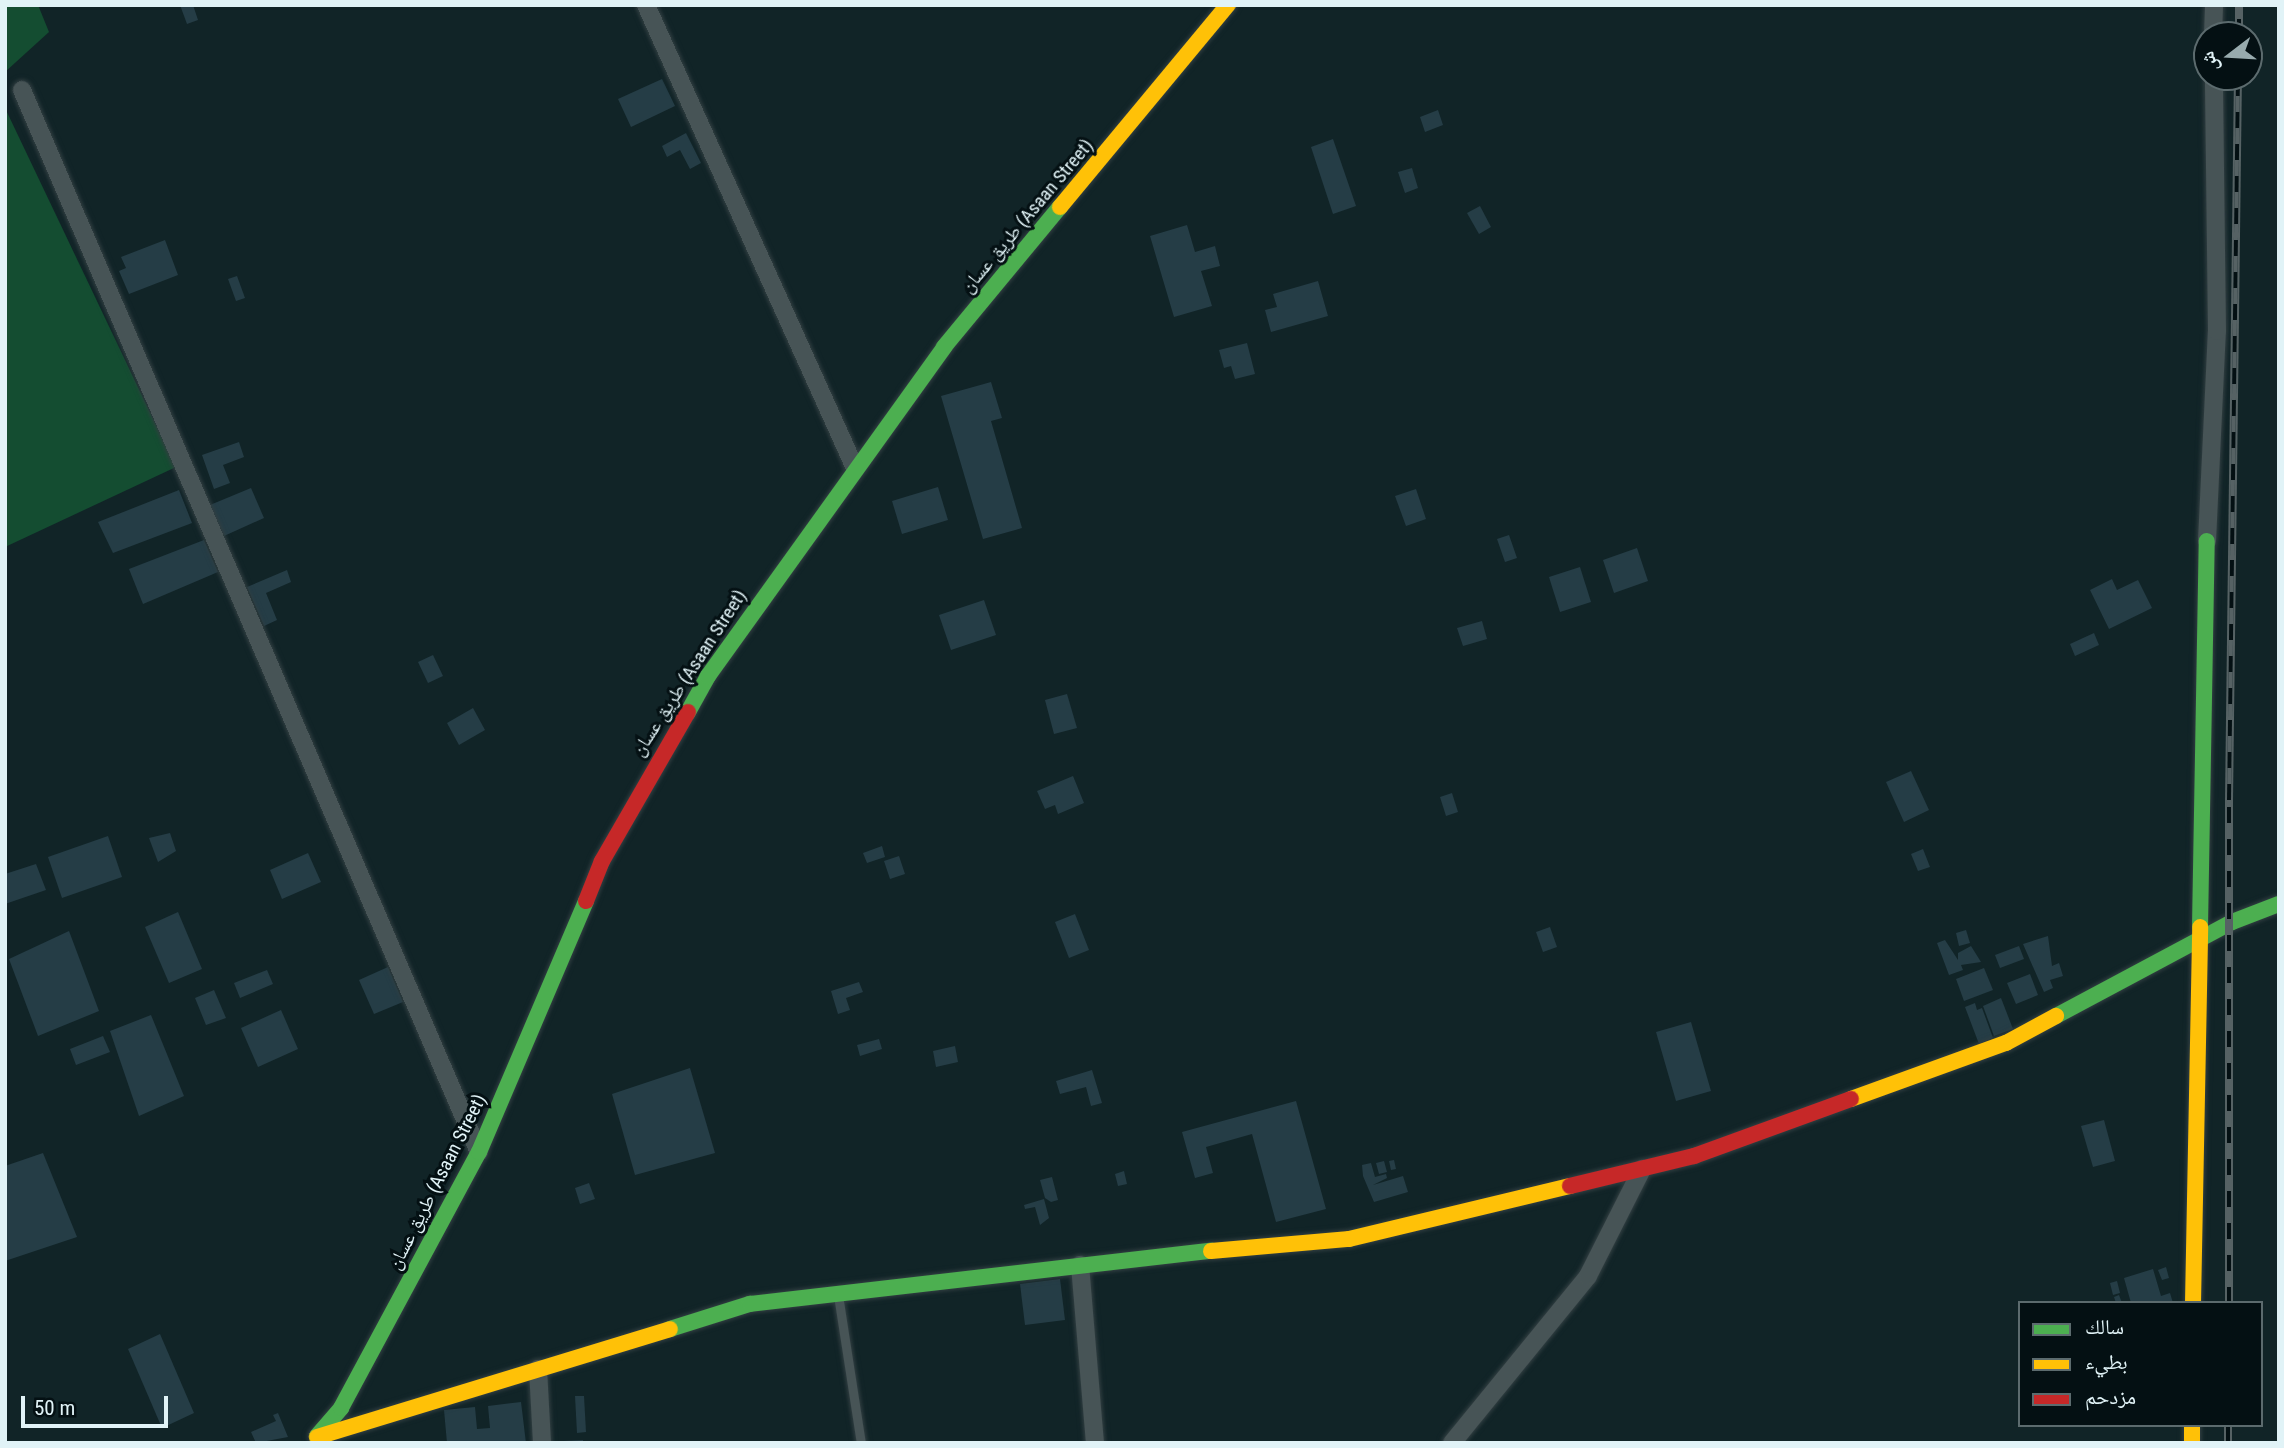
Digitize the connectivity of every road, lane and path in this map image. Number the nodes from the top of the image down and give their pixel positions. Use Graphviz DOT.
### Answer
graph roads {
  1 [pos="646,5"];
  2 [pos="1228,5"];
  3 [pos="22,90"];
  4 [pos="2214,91"];
  5 [pos="855,468"];
  6 [pos="2207,541"];
  7 [pos="2279,904"];
  8 [pos="2196,944"];
  9 [pos="480,1152"];
  10 [pos="1642,1169"];
  11 [pos="1080,1265"];
  12 [pos="837,1294"];
  13 [pos="2193,1301"];
  14 [pos="538,1369"];
  15 [pos="314,1440"];
  16 [pos="542,1443"];
  17 [pos="861,1443"];
  18 [pos="1095,1443"];
  19 [pos="1452,1443"];
  1 -- 5 [label="street"];
  2 -- 5 [label="street, طريق عسان (Asaan Street)"];
  3 -- 9 [label="street"];
  4 -- 6 [label="street"];
  5 -- 9 [label="street, طريق عسان (Asaan Street)"];
  6 -- 8 [label="street"];
  7 -- 8 [label="street"];
  8 -- 10 [label="street"];
  8 -- 13 [label="street"];
  9 -- 15 [label="street, طريق عسان (Asaan Street)"];
  10 -- 11 [label="street"];
  10 -- 19 [label="street"];
  11 -- 12 [label="street"];
  11 -- 18 [label="street"];
  12 -- 14 [label="street"];
  12 -- 17 [label="lane"];
  14 -- 15 [label="street"];
  14 -- 16 [label="street"];
}
